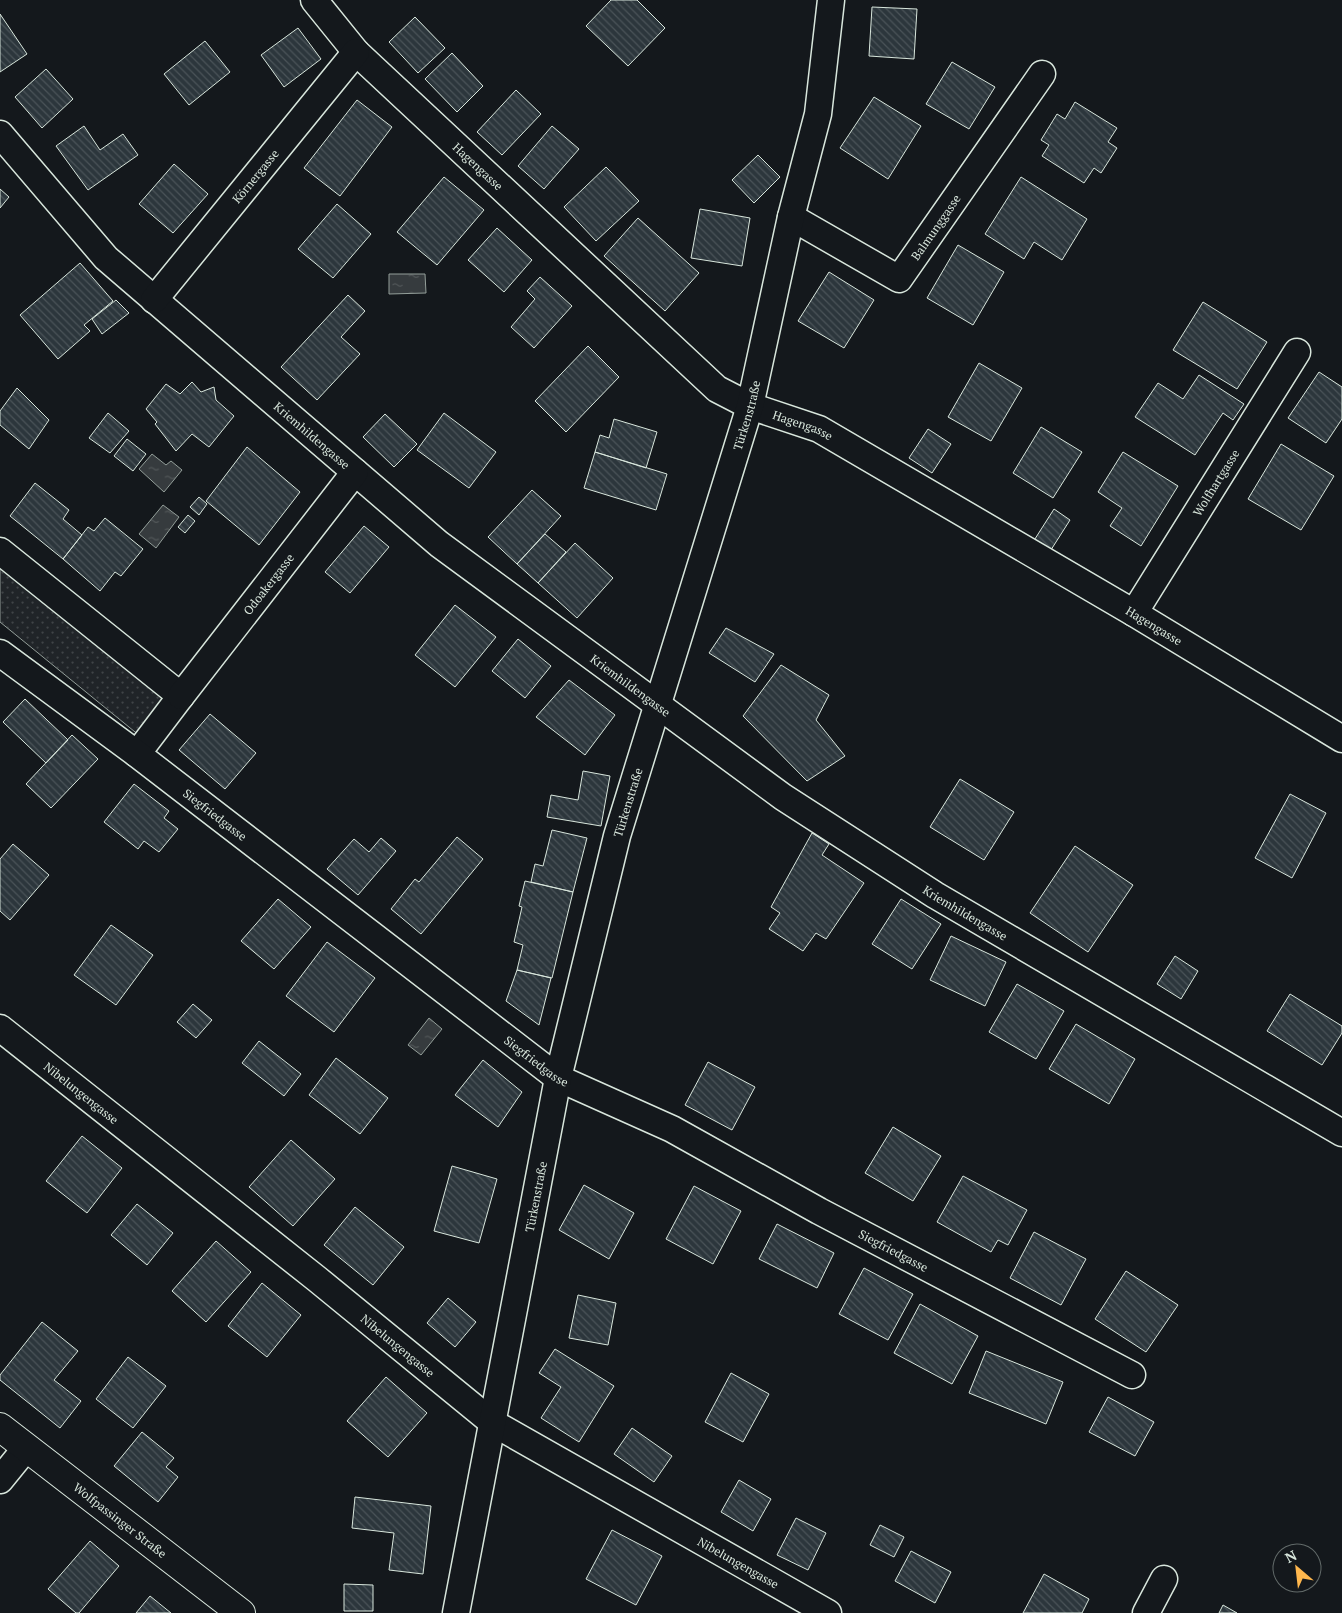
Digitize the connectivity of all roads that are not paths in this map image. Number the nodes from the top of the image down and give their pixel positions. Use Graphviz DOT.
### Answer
graph roads {
  1 [pos="314,0"];
  2 [pos="832,0"];
  3 [pos="356,52"];
  4 [pos="1042,74"];
  5 [pos="0,134"];
  6 [pos="791,217"];
  7 [pos="154,300"];
  8 [pos="1297,352"];
  9 [pos="750,406"];
  10 [pos="355,472"];
  11 [pos="0,551"];
  12 [pos="1134,613"];
  13 [pos="0,653"];
  14 [pos="181,696"];
  15 [pos="659,704"];
  16 [pos="1342,739"];
  17 [pos="137,754"];
  18 [pos="0,1028"];
  19 [pos="558,1078"];
  20 [pos="1342,1132"];
  21 [pos="1132,1375"];
  22 [pos="493,1423"];
  23 [pos="0,1427"];
  24 [pos="26,1448"];
  25 [pos="0,1480"];
  26 [pos="1164,1579"];
  27 [pos="241,1613"];
  28 [pos="456,1613"];
  29 [pos="828,1613"];
  30 [pos="1146,1613"];
  1 -- 3 [label="street, Hagengasse"];
  2 -- 6 [label="street, Türkenstraße"];
  3 -- 7 [label="street, Körnergasse"];
  3 -- 9 [label="street, Hagengasse"];
  4 -- 6 [label="street, Balmunggasse"];
  5 -- 7 [label="street, Kriemhildengasse"];
  6 -- 9 [label="street, Türkenstraße"];
  7 -- 10 [label="street, Kriemhildengasse"];
  8 -- 12 [label="street, Wolfhartgasse"];
  9 -- 12 [label="street, Hagengasse"];
  9 -- 15 [label="street, Türkenstraße"];
  10 -- 14 [label="street, Odoakergasse"];
  10 -- 15 [label="street, Kriemhildengasse"];
  11 -- 14 [label="street"];
  12 -- 16 [label="street, Hagengasse"];
  13 -- 17 [label="street, Siegfriedgasse"];
  14 -- 17 [label="street, Odoakergasse"];
  15 -- 19 [label="street, Türkenstraße"];
  15 -- 20 [label="street, Kriemhildengasse"];
  17 -- 19 [label="street, Siegfriedgasse"];
  18 -- 22 [label="street, Nibelungengasse"];
  19 -- 21 [label="street, Siegfriedgasse"];
  19 -- 22 [label="street, Türkenstraße"];
  22 -- 28 [label="street, Türkenstraße"];
  22 -- 29 [label="street, Nibelungengasse"];
  23 -- 24 [label="street, Wolfpassinger Straße"];
  24 -- 25 [label="street"];
  24 -- 27 [label="street, Wolfpassinger Straße"];
  26 -- 30 [label="street"];
}
